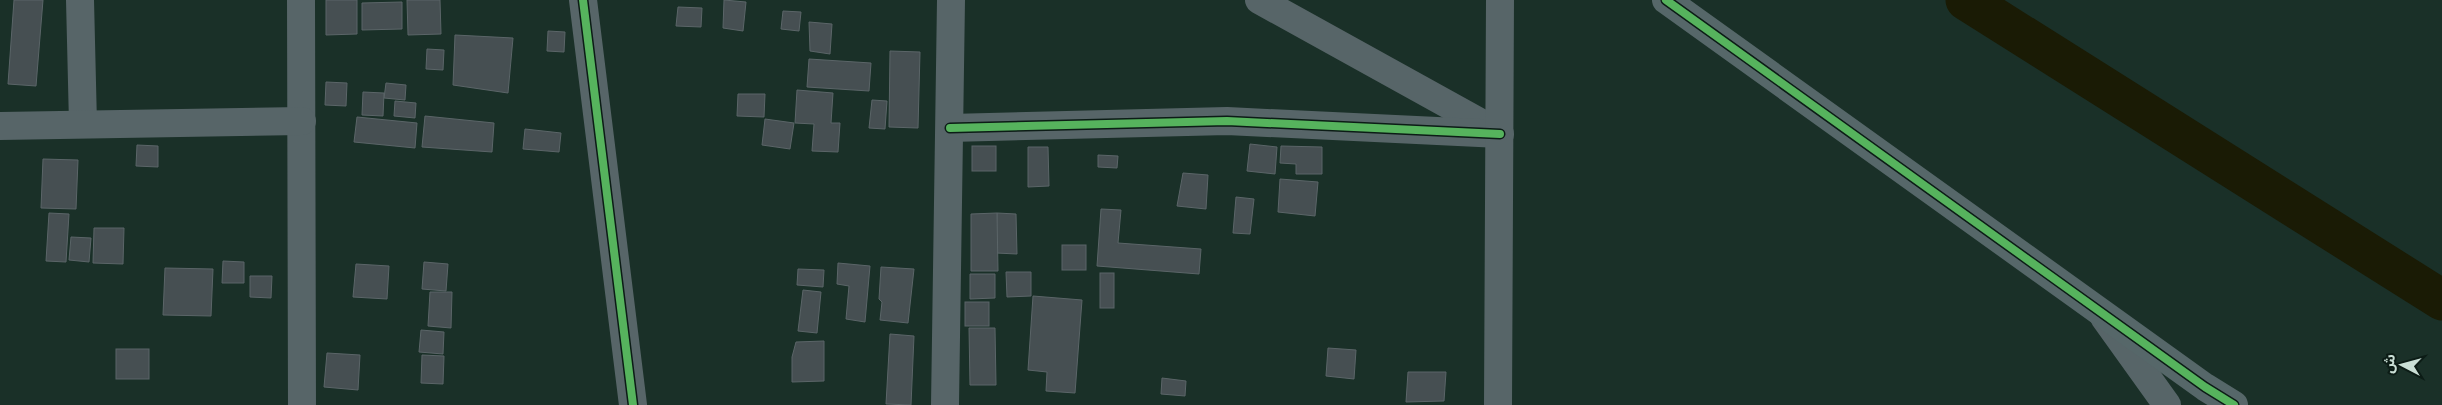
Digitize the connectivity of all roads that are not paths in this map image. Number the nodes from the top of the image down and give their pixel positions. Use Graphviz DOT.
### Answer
graph roads {
  1 [pos="80,0"];
  2 [pos="302,0"];
  3 [pos="583,0"];
  4 [pos="951,0"];
  5 [pos="1259,0"];
  6 [pos="1500,0"];
  7 [pos="1666,0"];
  8 [pos="302,121"];
  9 [pos="83,124"];
  10 [pos="0,126"];
  11 [pos="950,128"];
  12 [pos="1500,134"];
  13 [pos="2102,313"];
  14 [pos="302,405"];
  15 [pos="633,405"];
  16 [pos="945,405"];
  17 [pos="1498,405"];
  18 [pos="2167,405"];
  19 [pos="2234,405"];
  1 -- 9 [label="street"];
  2 -- 8 [label="street"];
  3 -- 15 [label="street"];
  4 -- 11 [label="street"];
  5 -- 12 [label="street"];
  6 -- 12 [label="street"];
  7 -- 13 [label="street"];
  8 -- 9 [label="street"];
  8 -- 14 [label="street"];
  9 -- 10 [label="street"];
  11 -- 12 [label="street"];
  11 -- 16 [label="street"];
  12 -- 17 [label="street"];
  13 -- 18 [label="street"];
  13 -- 19 [label="street"];
}
